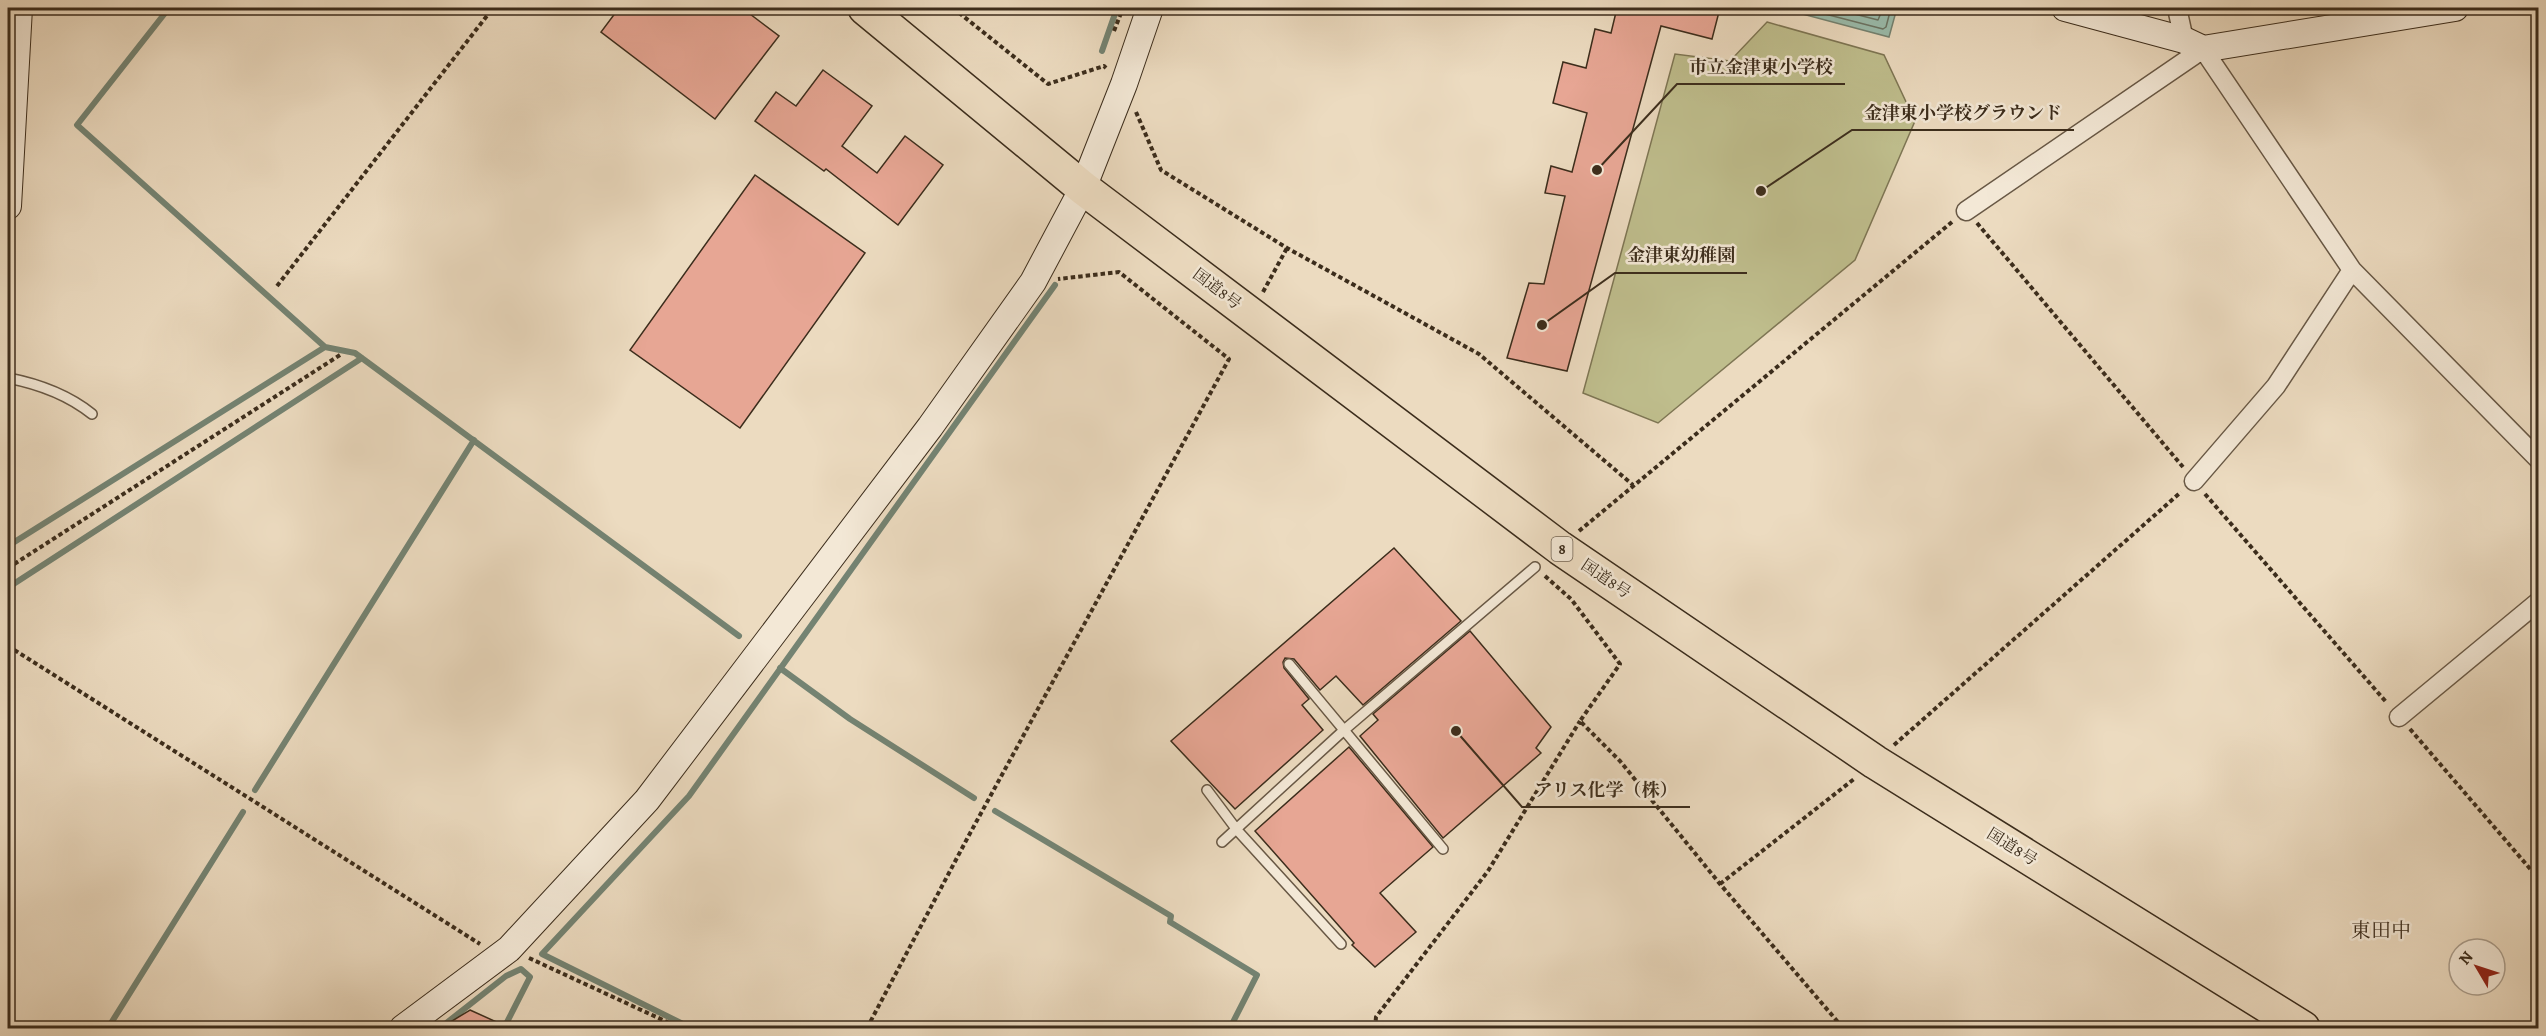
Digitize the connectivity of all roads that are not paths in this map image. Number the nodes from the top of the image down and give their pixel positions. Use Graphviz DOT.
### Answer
graph roads {
  1 [pos="19,8"];
  2 [pos="865,8"];
  3 [pos="1150,8"];
  4 [pos="2065,8"];
  5 [pos="2177,8"];
  6 [pos="2455,8"];
  7 [pos="2400,12"];
  8 [pos="2193,45"];
  9 [pos="1083,188"];
  10 [pos="8,206"];
  11 [pos="1966,211"];
  12 [pos="2352,270"];
  13 [pos="8,378"];
  14 [pos="92,414"];
  15 [pos="2538,459"];
  16 [pos="2194,481"];
  17 [pos="1547,557"];
  18 [pos="2538,602"];
  19 [pos="1289,664"];
  20 [pos="2399,717"];
  21 [pos="1343,731"];
  22 [pos="1208,790"];
  23 [pos="1237,830"];
  24 [pos="1222,842"];
  25 [pos="1443,849"];
  26 [pos="1341,944"];
  27 [pos="404,1029"];
  28 [pos="2303,1029"];
  1 -- 10 [label="street"];
  2 -- 9 [label="highway, 国道8号 / 8"];
  3 -- 9 [label="street"];
  4 -- 8 [label="street"];
  5 -- 8 [label="street"];
  6 -- 7 [label="street"];
  7 -- 8 [label="street"];
  8 -- 11 [label="street"];
  8 -- 12 [label="street"];
  9 -- 17 [label="highway, 国道8号 / 8"];
  9 -- 27 [label="street"];
  12 -- 15 [label="street"];
  12 -- 16 [label="street"];
  13 -- 14 [label="lane"];
  17 -- 21 [label="lane"];
  17 -- 28 [label="highway, 国道8号 / 8"];
  18 -- 20 [label="street"];
  19 -- 21 [label="lane"];
  21 -- 23 [label="lane"];
  21 -- 25 [label="lane"];
  22 -- 23 [label="lane"];
  23 -- 24 [label="lane"];
  23 -- 26 [label="lane"];
}
